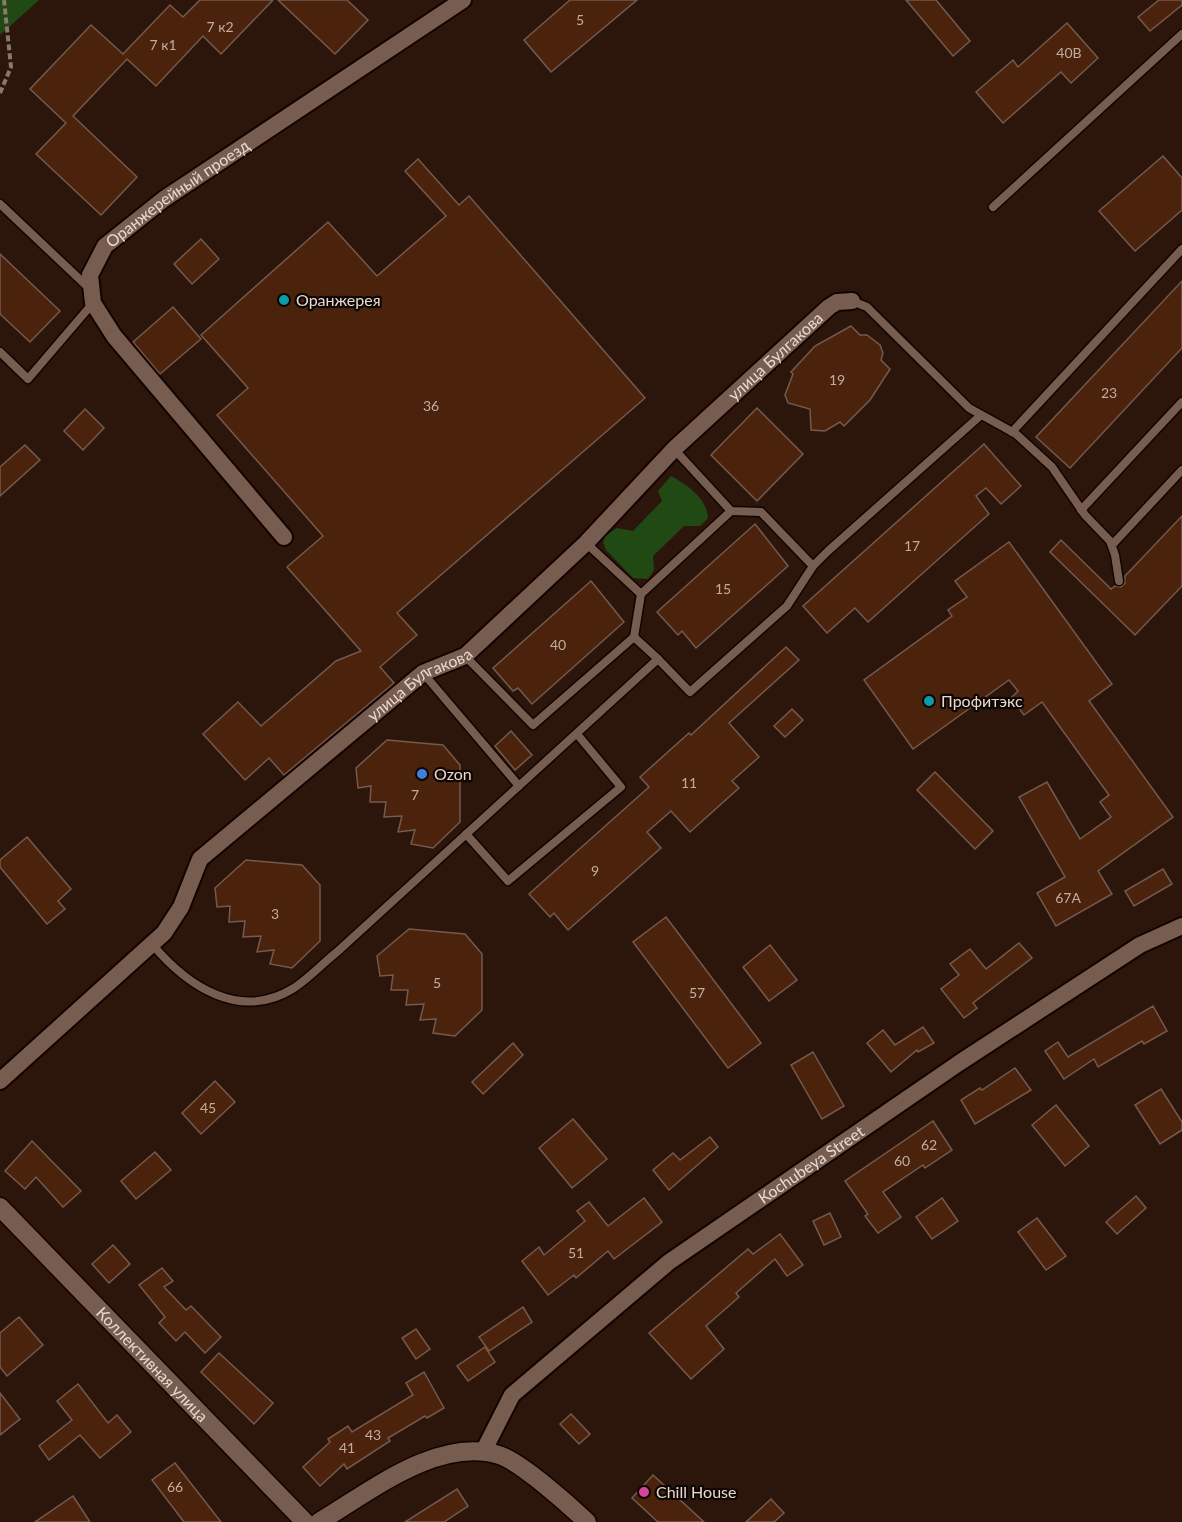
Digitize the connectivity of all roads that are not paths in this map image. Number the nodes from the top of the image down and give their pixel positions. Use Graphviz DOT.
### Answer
graph roads {
  1 [pos="463,0"];
  2 [pos="1182,34"];
  3 [pos="0,204"];
  4 [pos="993,207"];
  5 [pos="1182,249"];
  6 [pos="93,297"];
  7 [pos="852,301"];
  8 [pos="0,352"];
  9 [pos="1182,402"];
  10 [pos="980,416"];
  11 [pos="1012,432"];
  12 [pos="675,449"];
  13 [pos="1182,470"];
  14 [pos="1081,510"];
  15 [pos="731,511"];
  16 [pos="284,537"];
  17 [pos="586,543"];
  18 [pos="1112,545"];
  19 [pos="813,566"];
  20 [pos="1119,581"];
  21 [pos="641,594"];
  22 [pos="634,637"];
  23 [pos="465,656"];
  24 [pos="658,659"];
  25 [pos="423,673"];
  26 [pos="577,734"];
  27 [pos="519,786"];
  28 [pos="466,834"];
  29 [pos="1182,926"];
  30 [pos="152,944"];
  31 [pos="0,1081"];
  32 [pos="0,1207"];
  33 [pos="483,1452"];
  34 [pos="305,1522"];
  35 [pos="319,1522"];
  36 [pos="587,1522"];
  1 -- 6 [label="street, Оранжерейный проезд"];
  2 -- 4 [label="lane"];
  3 -- 6 [label="lane"];
  5 -- 11 [label="lane"];
  6 -- 8 [label="lane"];
  6 -- 16 [label="street"];
  7 -- 10 [label="lane"];
  7 -- 12 [label="street, улица Булгакова"];
  9 -- 14 [label="lane"];
  10 -- 11 [label="lane"];
  10 -- 19 [label="lane"];
  11 -- 14 [label="lane"];
  12 -- 15 [label="lane"];
  12 -- 17 [label="street, улица Булгакова"];
  13 -- 18 [label="lane"];
  14 -- 18 [label="lane"];
  15 -- 19 [label="lane"];
  15 -- 21 [label="lane"];
  17 -- 21 [label="lane"];
  17 -- 23 [label="street, улица Булгакова"];
  18 -- 20 [label="lane"];
  19 -- 24 [label="lane"];
  21 -- 22 [label="lane"];
  22 -- 23 [label="lane"];
  22 -- 24 [label="lane"];
  23 -- 25 [label="street, улица Булгакова"];
  24 -- 26 [label="lane"];
  25 -- 27 [label="lane"];
  25 -- 30 [label="street, улица Булгакова"];
  26 -- 27 [label="lane"];
  26 -- 28 [label="lane"];
  27 -- 28 [label="lane"];
  28 -- 30 [label="lane"];
  29 -- 33 [label="street, Kochubeya Street"];
  30 -- 31 [label="street, улица Булгакова"];
  32 -- 34 [label="street, Коллективная улица"];
  33 -- 35 [label="street"];
  33 -- 36 [label="street"];
}
